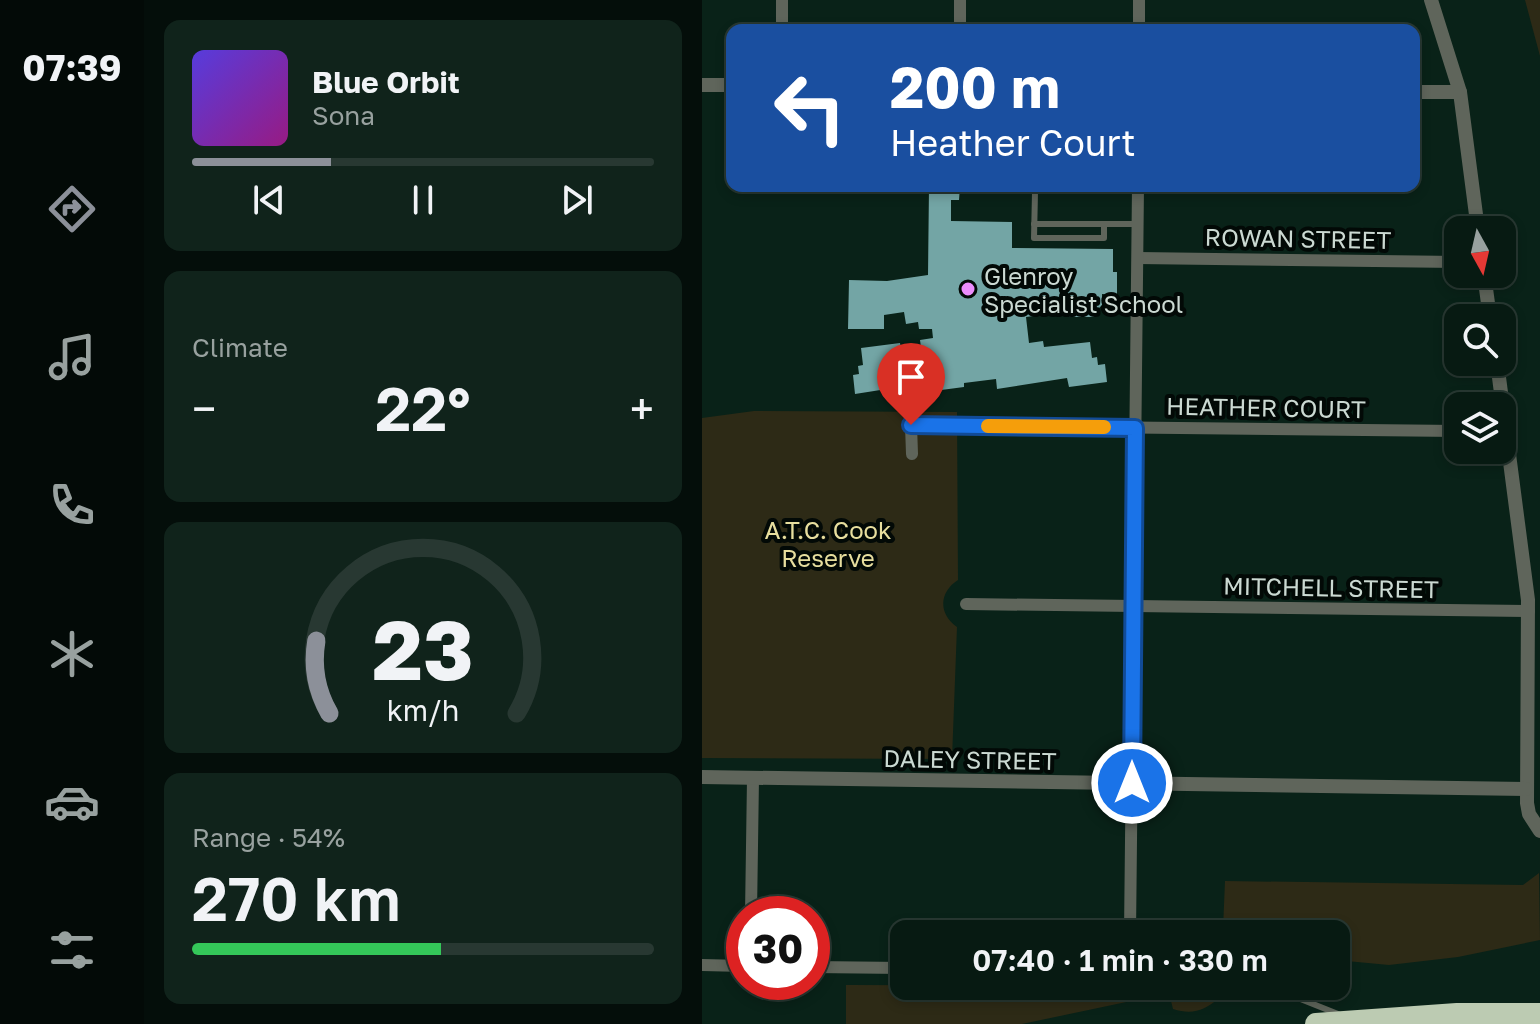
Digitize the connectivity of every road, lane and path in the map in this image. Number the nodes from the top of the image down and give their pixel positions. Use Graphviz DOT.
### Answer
graph roads {
  1 [pos="782,0"];
  2 [pos="960,0"];
  3 [pos="1139,0"];
  4 [pos="1431,0"];
  5 [pos="782,24"];
  6 [pos="960,24"];
  7 [pos="1139,24"];
  8 [pos="702,85"];
  9 [pos="726,85"];
  10 [pos="1420,92"];
  11 [pos="1460,92"];
  12 [pos="1035,192"];
  13 [pos="1138,192"];
  14 [pos="1476,216"];
  15 [pos="1034,224"];
  16 [pos="1138,224"];
  17 [pos="1104,225"];
  18 [pos="1138,258"];
  19 [pos="1444,262"];
  20 [pos="1135,428"];
  21 [pos="1444,431"];
  22 [pos="912,454"];
  23 [pos="1508,464"];
  24 [pos="966,604"];
  25 [pos="1133,606"];
  26 [pos="1529,611"];
  27 [pos="702,777"];
  28 [pos="753,778"];
  29 [pos="1132,783"];
  30 [pos="1526,789"];
  31 [pos="1540,831"];
  32 [pos="751,896"];
  33 [pos="1130,920"];
  34 [pos="702,965"];
  35 [pos="726,966"];
  36 [pos="830,967"];
  37 [pos="890,968"];
  38 [pos="1303,1000"];
  39 [pos="1540,1014"];
  40 [pos="1355,1020"];
  41 [pos="1316,1024"];
  1 -- 5 [label="street"];
  2 -- 6 [label="street"];
  3 -- 7 [label="street"];
  4 -- 11 [label="street"];
  8 -- 9 [label="street"];
  10 -- 11 [label="street"];
  11 -- 14 [label="street"];
  12 -- 15 [label="lane"];
  13 -- 16 [label="street"];
  15 -- 17 [label="lane"];
  15 -- 17 [label="lane"];
  16 -- 17 [label="lane"];
  16 -- 18 [label="street"];
  18 -- 19 [label="street, ROWAN STREET"];
  18 -- 20 [label="street"];
  20 -- 21 [label="street, HEATHER COURT"];
  20 -- 22 [label="street, HEATHER COURT"];
  20 -- 25 [label="street"];
  23 -- 26 [label="street"];
  24 -- 25 [label="street, MITCHELL STREET"];
  25 -- 26 [label="street, MITCHELL STREET"];
  25 -- 29 [label="street"];
  26 -- 30 [label="street"];
  27 -- 28 [label="street, DALEY STREET"];
  28 -- 29 [label="street, DALEY STREET"];
  28 -- 32 [label="street"];
  29 -- 30 [label="street, DALEY STREET"];
  29 -- 33 [label="street"];
  30 -- 31 [label="street"];
  34 -- 35 [label="street"];
  36 -- 37 [label="street"];
  38 -- 40 [label="lane"];
  39 -- 40 [label="highway"];
  40 -- 41 [label="highway"];
}
